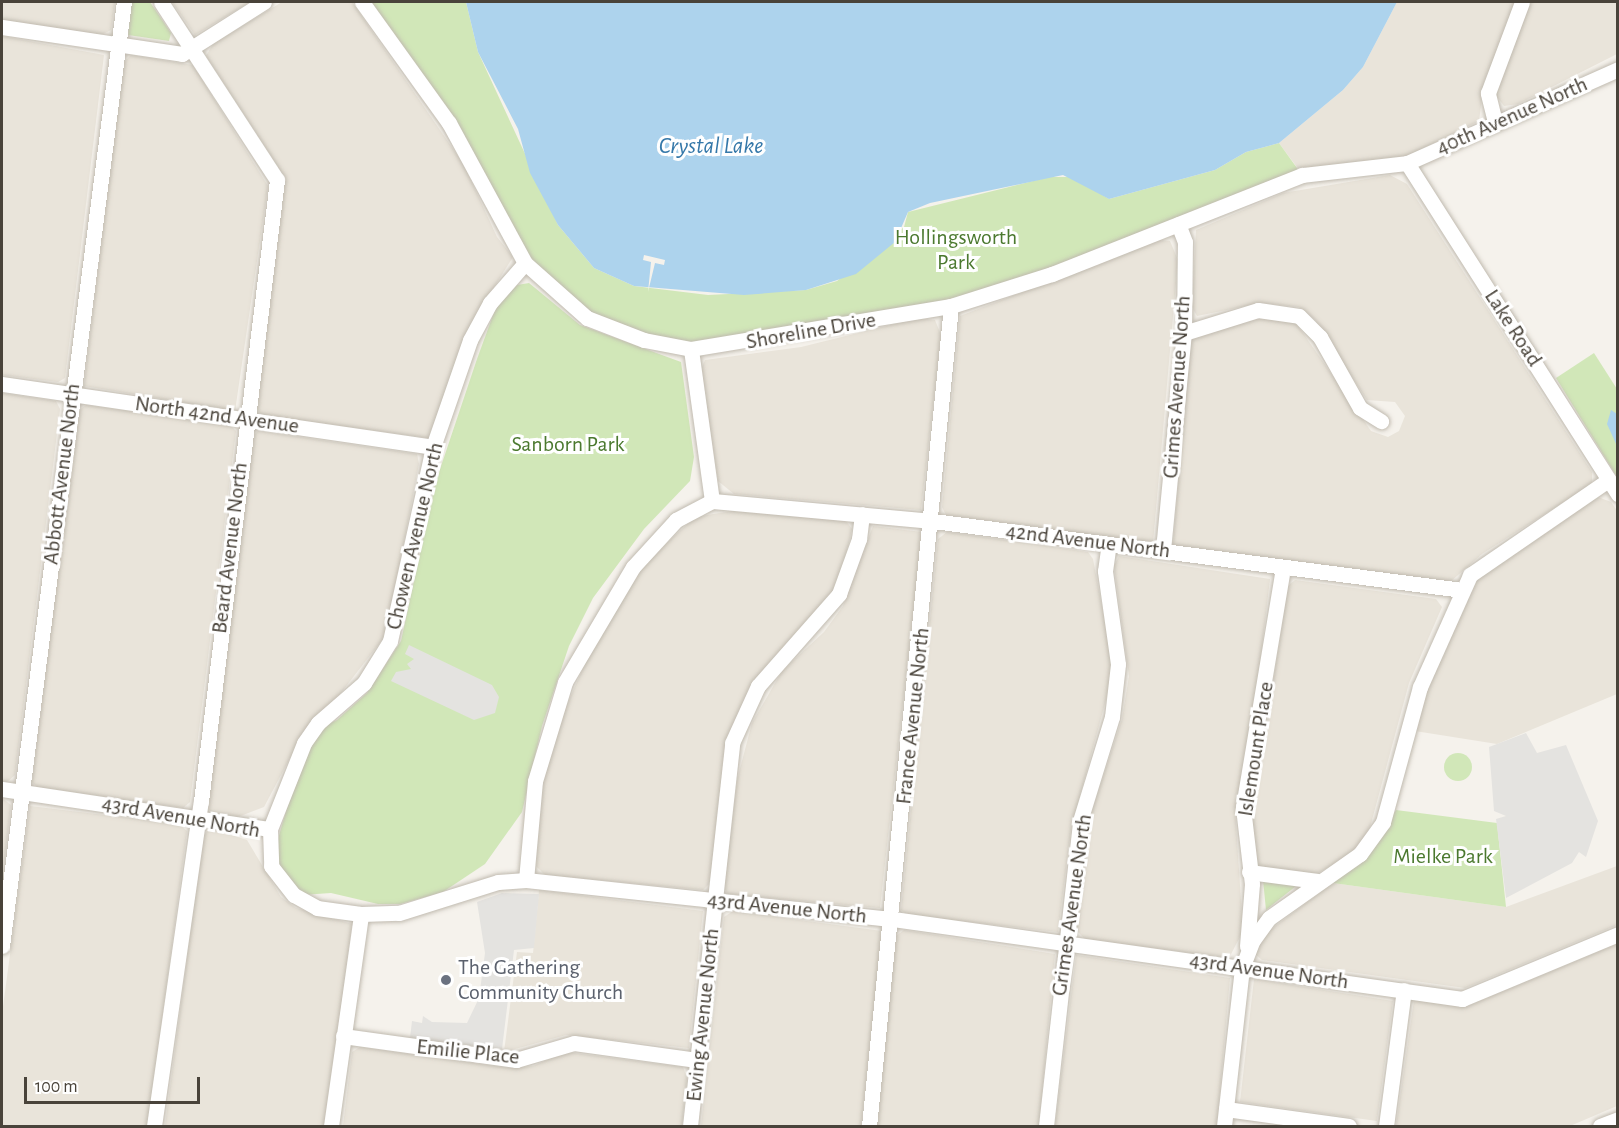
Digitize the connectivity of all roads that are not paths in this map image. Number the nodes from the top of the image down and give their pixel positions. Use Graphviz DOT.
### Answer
graph roads {
  1 [pos="124,2"];
  2 [pos="161,2"];
  3 [pos="264,2"];
  4 [pos="362,2"];
  5 [pos="1522,2"];
  6 [pos="2,27"];
  7 [pos="118,44"];
  8 [pos="191,48"];
  9 [pos="1617,69"];
  10 [pos="1495,122"];
  11 [pos="1407,163"];
  12 [pos="1178,224"];
  13 [pos="525,263"];
  14 [pos="951,306"];
  15 [pos="1184,333"];
  16 [pos="691,349"];
  17 [pos="2,384"];
  18 [pos="72,394"];
  19 [pos="247,420"];
  20 [pos="1381,421"];
  21 [pos="433,447"];
  22 [pos="1608,480"];
  23 [pos="1617,494"];
  24 [pos="712,501"];
  25 [pos="862,514"];
  26 [pos="933,521"];
  27 [pos="1109,544"];
  28 [pos="1163,550"];
  29 [pos="1283,567"];
  30 [pos="1462,590"];
  31 [pos="2,789"];
  32 [pos="21,792"];
  33 [pos="198,817"];
  34 [pos="270,829"];
  35 [pos="1249,872"];
  36 [pos="526,880"];
  37 [pos="1317,881"];
  38 [pos="716,900"];
  39 [pos="361,914"];
  40 [pos="893,920"];
  41 [pos="1617,934"];
  42 [pos="1065,942"];
  43 [pos="2,946"];
  44 [pos="1242,968"];
  45 [pos="1404,990"];
  46 [pos="343,1036"];
  47 [pos="697,1060"];
  48 [pos="1226,1109"];
  49 [pos="1617,1119"];
  50 [pos="154,1126"];
  51 [pos="331,1126"];
  52 [pos="690,1126"];
  53 [pos="869,1126"];
  54 [pos="1046,1126"];
  55 [pos="1224,1126"];
  56 [pos="1349,1126"];
  57 [pos="1386,1126"];
  58 [pos="1600,1126"];
  1 -- 7 [label="street, Abbott Avenue North"];
  2 -- 8 [label="street, Beard Avenue North"];
  3 -- 8 [label="street"];
  4 -- 13 [label="street, Shoreline Drive"];
  5 -- 10 [label="street"];
  6 -- 7 [label="street"];
  7 -- 8 [label="street"];
  7 -- 18 [label="street, Abbott Avenue North"];
  8 -- 19 [label="street, Beard Avenue North"];
  9 -- 10 [label="street, 40th Avenue North"];
  10 -- 11 [label="street, 40th Avenue North"];
  11 -- 12 [label="street, Shoreline Drive"];
  11 -- 22 [label="street, Lake Road"];
  12 -- 14 [label="street, Shoreline Drive"];
  12 -- 15 [label="street, Grimes Avenue North"];
  13 -- 16 [label="street, Shoreline Drive"];
  13 -- 21 [label="street, Chowen Avenue North"];
  14 -- 16 [label="street, Shoreline Drive"];
  14 -- 26 [label="street, France Avenue North"];
  15 -- 20 [label="street"];
  15 -- 28 [label="street, Grimes Avenue North"];
  16 -- 24 [label="street"];
  17 -- 18 [label="street, North 42nd Avenue"];
  18 -- 19 [label="street, North 42nd Avenue"];
  18 -- 32 [label="street, Abbott Avenue North"];
  19 -- 21 [label="street, North 42nd Avenue"];
  19 -- 33 [label="street, Beard Avenue North"];
  21 -- 34 [label="street, Chowen Avenue North"];
  22 -- 23 [label="street, Lake Road"];
  22 -- 30 [label="street"];
  24 -- 25 [label="street, 42nd Avenue North"];
  24 -- 36 [label="street"];
  25 -- 26 [label="street, 42nd Avenue North"];
  25 -- 38 [label="street, Ewing Avenue North"];
  26 -- 27 [label="street, 42nd Avenue North"];
  26 -- 40 [label="street, France Avenue North"];
  27 -- 28 [label="street, 42nd Avenue North"];
  27 -- 42 [label="street, Grimes Avenue North"];
  28 -- 29 [label="street, 42nd Avenue North"];
  29 -- 30 [label="street, 42nd Avenue North"];
  29 -- 35 [label="street, Islemount Place"];
  30 -- 37 [label="street"];
  31 -- 32 [label="street, 43rd Avenue North"];
  32 -- 33 [label="street, 43rd Avenue North"];
  32 -- 43 [label="street, Abbott Avenue North"];
  33 -- 34 [label="street, 43rd Avenue North"];
  33 -- 50 [label="street, Beard Avenue North"];
  34 -- 39 [label="street, 43rd Avenue North"];
  35 -- 37 [label="street"];
  35 -- 44 [label="street, Islemount Place"];
  36 -- 38 [label="street, 43rd Avenue North"];
  36 -- 39 [label="street, 43rd Avenue North"];
  37 -- 44 [label="street"];
  38 -- 40 [label="street, 43rd Avenue North"];
  38 -- 47 [label="street, Ewing Avenue North"];
  39 -- 46 [label="street"];
  40 -- 42 [label="street, 43rd Avenue North"];
  40 -- 53 [label="street, France Avenue North"];
  41 -- 45 [label="street, 43rd Avenue North"];
  42 -- 44 [label="street, 43rd Avenue North"];
  42 -- 54 [label="street, Grimes Avenue North"];
  44 -- 45 [label="street, 43rd Avenue North"];
  44 -- 48 [label="street, Islemount Place"];
  45 -- 57 [label="street"];
  46 -- 47 [label="street, Emilie Place"];
  46 -- 51 [label="street"];
  47 -- 52 [label="street, Ewing Avenue North"];
  48 -- 55 [label="street, Islemount Place"];
  48 -- 56 [label="street"];
  49 -- 58 [label="street"];
}
